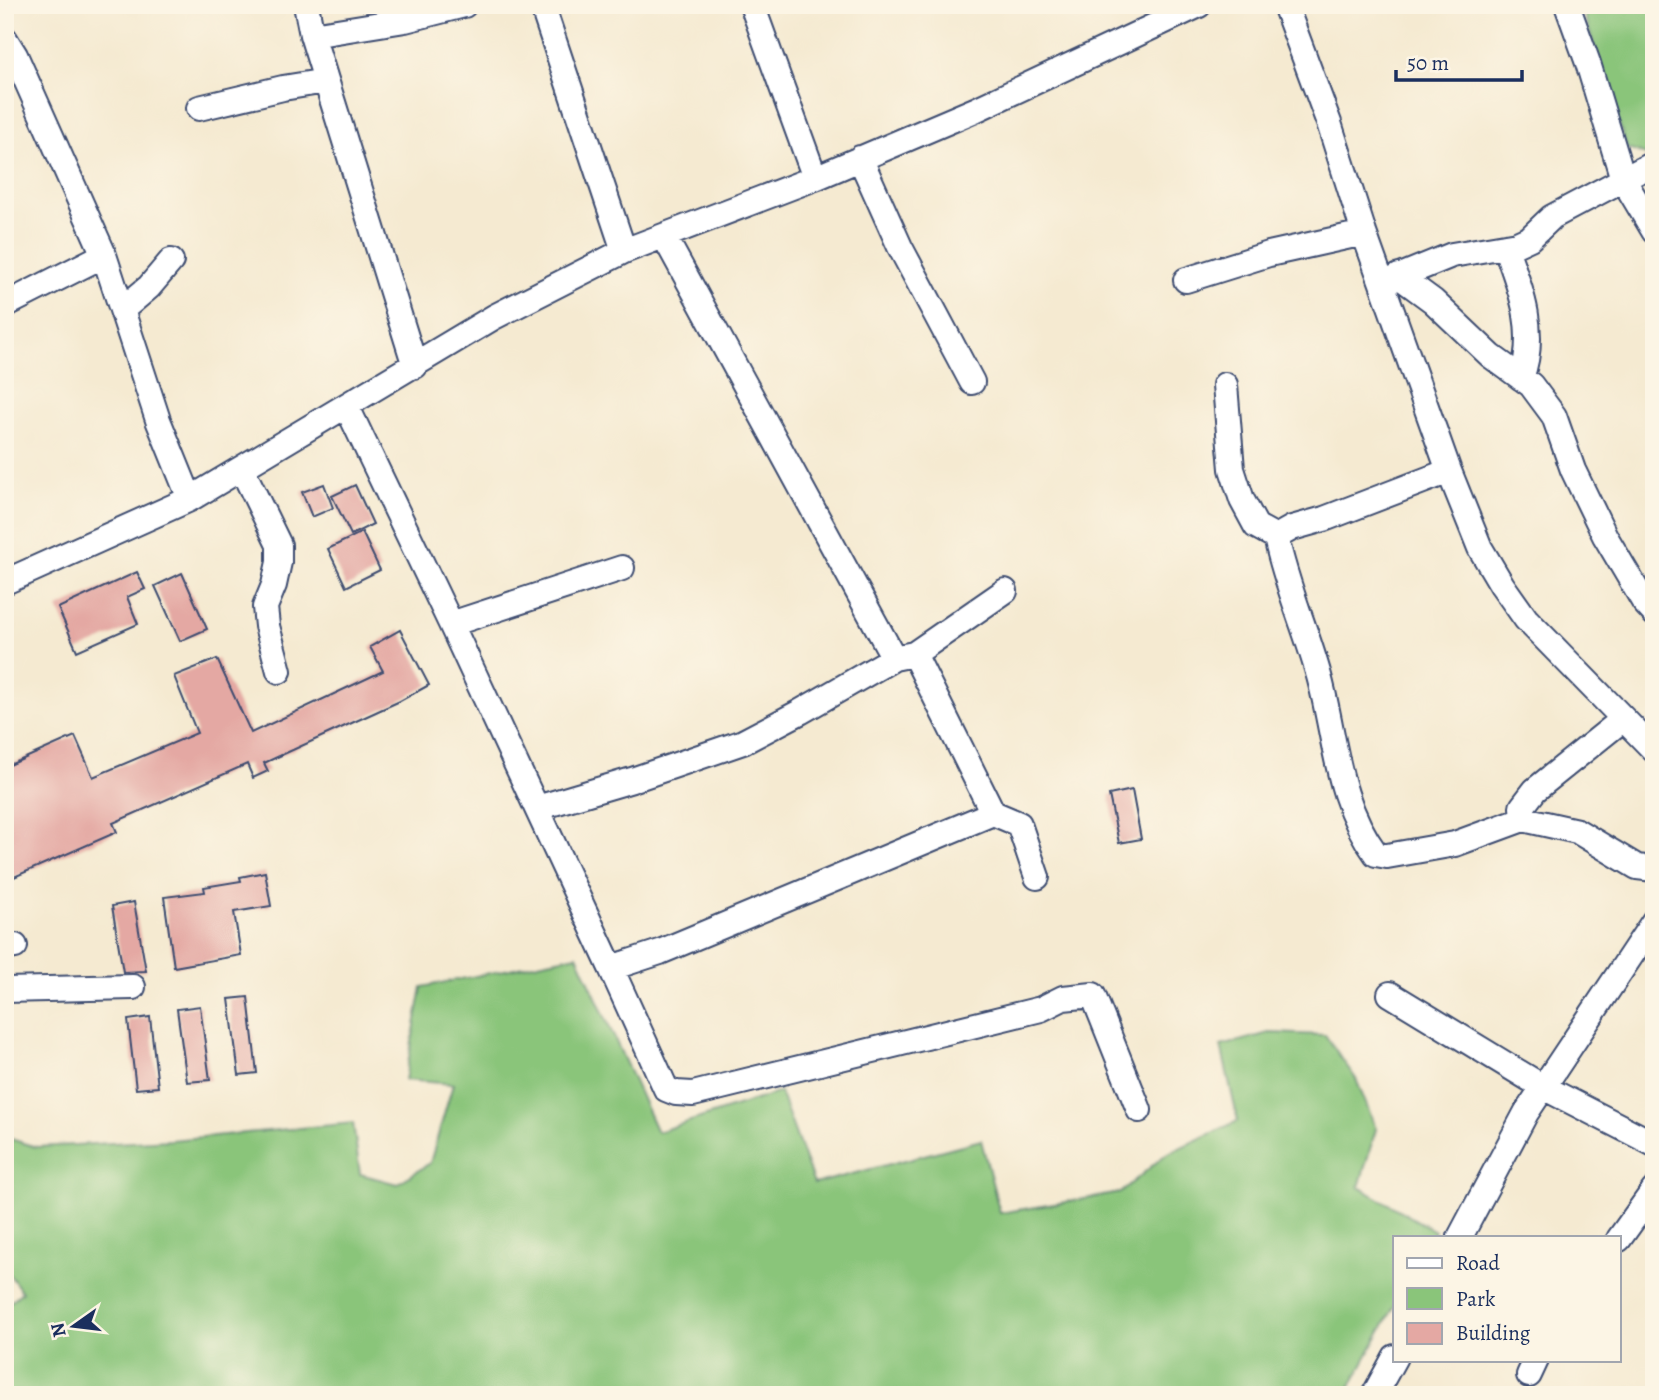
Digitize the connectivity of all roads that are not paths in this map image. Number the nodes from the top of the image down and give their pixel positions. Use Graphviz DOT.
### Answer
graph roads {
  1 [pos="306,5"];
  2 [pos="464,5"];
  3 [pos="542,5"];
  4 [pos="752,5"];
  5 [pos="1199,5"];
  6 [pos="1285,5"];
  7 [pos="1567,5"];
  8 [pos="312,35"];
  9 [pos="8,51"];
  10 [pos="326,81"];
  11 [pos="200,108"];
  12 [pos="860,158"];
  13 [pos="1654,163"];
  14 [pos="815,178"];
  15 [pos="1623,178"];
  16 [pos="1654,231"];
  17 [pos="1364,233"];
  18 [pos="664,236"];
  19 [pos="1506,246"];
  20 [pos="624,251"];
  21 [pos="104,255"];
  22 [pos="171,261"];
  23 [pos="1186,280"];
  24 [pos="1391,280"];
  25 [pos="5,305"];
  26 [pos="122,309"];
  27 [pos="415,366"];
  28 [pos="1521,378"];
  29 [pos="972,382"];
  30 [pos="1225,385"];
  31 [pos="347,407"];
  32 [pos="242,469"];
  33 [pos="1449,471"];
  34 [pos="190,499"];
  35 [pos="1276,537"];
  36 [pos="622,568"];
  37 [pos="5,582"];
  38 [pos="1004,591"];
  39 [pos="1654,613"];
  40 [pos="451,624"];
  41 [pos="904,656"];
  42 [pos="279,671"];
  43 [pos="1622,720"];
  44 [pos="1654,750"];
  45 [pos="537,808"];
  46 [pos="993,813"];
  47 [pos="1523,819"];
  48 [pos="1654,869"];
  49 [pos="1037,877"];
  50 [pos="1654,921"];
  51 [pos="611,968"];
  52 [pos="134,987"];
  53 [pos="5,989"];
  54 [pos="1390,994"];
  55 [pos="1543,1087"];
  56 [pos="1139,1110"];
  57 [pos="1654,1144"];
  58 [pos="1654,1190"];
  59 [pos="1461,1236"];
  60 [pos="1620,1238"];
  61 [pos="1393,1361"];
  62 [pos="1374,1395"];
  1 -- 8 [label="street"];
  2 -- 8 [label="street"];
  3 -- 20 [label="street"];
  4 -- 14 [label="street"];
  5 -- 12 [label="street"];
  6 -- 17 [label="street"];
  7 -- 15 [label="street"];
  8 -- 10 [label="street"];
  9 -- 21 [label="street"];
  10 -- 11 [label="street"];
  10 -- 27 [label="street"];
  12 -- 14 [label="street"];
  12 -- 29 [label="street"];
  13 -- 15 [label="street"];
  14 -- 18 [label="street"];
  15 -- 16 [label="street"];
  15 -- 19 [label="street"];
  17 -- 23 [label="street"];
  17 -- 24 [label="street"];
  18 -- 20 [label="street"];
  18 -- 41 [label="street"];
  19 -- 24 [label="street"];
  19 -- 28 [label="street"];
  20 -- 27 [label="street"];
  21 -- 25 [label="street"];
  21 -- 26 [label="street"];
  22 -- 26 [label="street"];
  24 -- 28 [label="street"];
  24 -- 33 [label="street"];
  26 -- 34 [label="street"];
  27 -- 31 [label="street"];
  28 -- 39 [label="street"];
  30 -- 35 [label="street"];
  31 -- 32 [label="street"];
  31 -- 40 [label="street"];
  32 -- 34 [label="street"];
  32 -- 42 [label="street"];
  33 -- 35 [label="street"];
  33 -- 43 [label="street"];
  34 -- 37 [label="street"];
  35 -- 47 [label="street"];
  36 -- 40 [label="street"];
  38 -- 41 [label="street"];
  40 -- 45 [label="street"];
  41 -- 45 [label="street"];
  41 -- 46 [label="street"];
  43 -- 44 [label="street"];
  43 -- 47 [label="street"];
  45 -- 51 [label="street"];
  46 -- 49 [label="street"];
  46 -- 51 [label="street"];
  47 -- 48 [label="street"];
  50 -- 55 [label="street"];
  51 -- 56 [label="street"];
  52 -- 53 [label="street"];
  54 -- 55 [label="street"];
  55 -- 57 [label="street"];
  55 -- 59 [label="street"];
  58 -- 60 [label="street"];
  61 -- 62 [label="street"];
}
